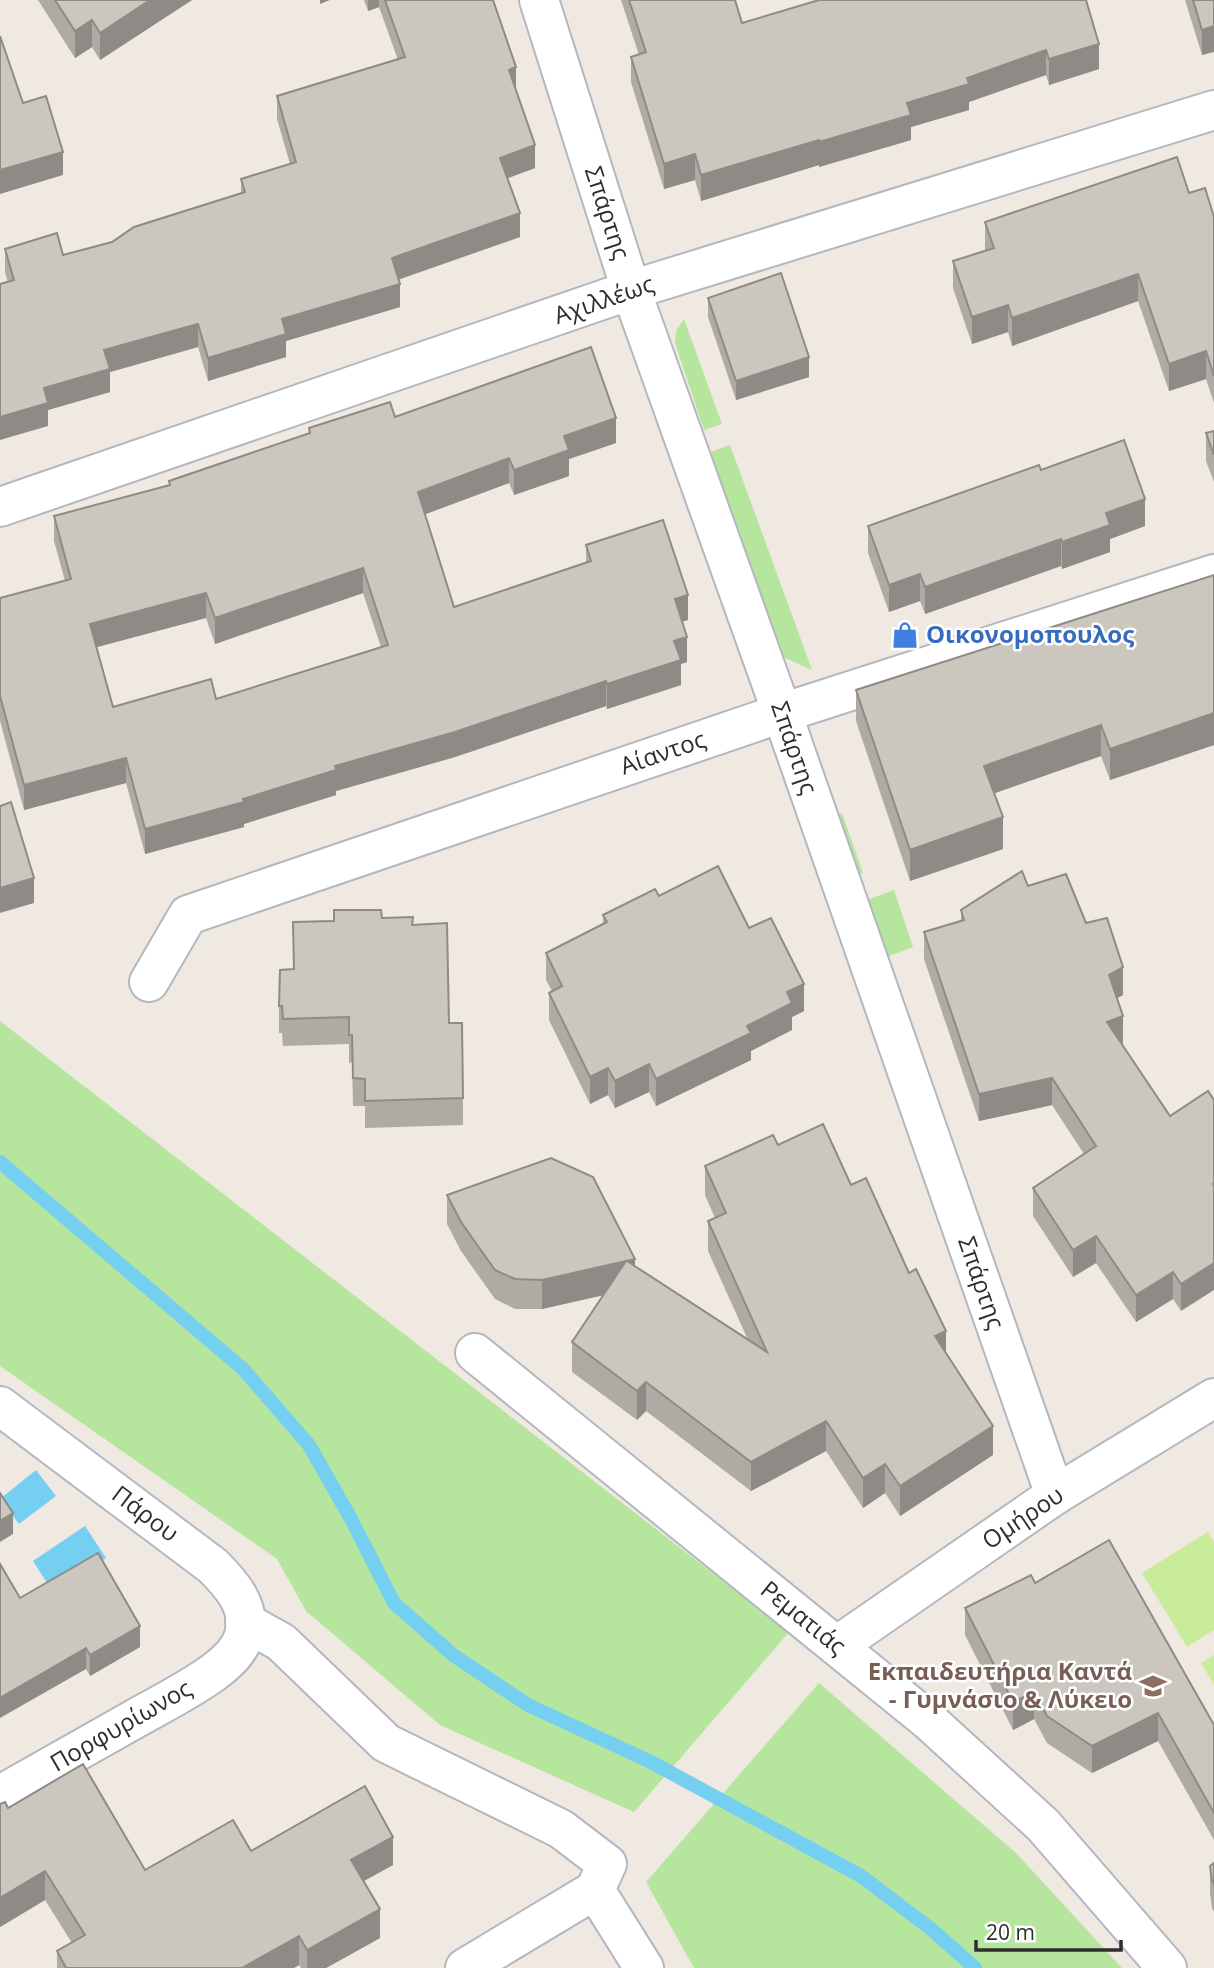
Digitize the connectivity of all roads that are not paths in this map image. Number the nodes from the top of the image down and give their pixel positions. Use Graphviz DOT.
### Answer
graph roads {
  1 [pos="539,0"];
  2 [pos="1214,110"];
  3 [pos="631,290"];
  4 [pos="0,507"];
  5 [pos="1214,574"];
  6 [pos="782,713"];
  7 [pos="149,982"];
  8 [pos="475,1353"];
  9 [pos="1214,1398"];
  10 [pos="0,1406"];
  11 [pos="1055,1495"];
  12 [pos="242,1636"];
  13 [pos="838,1645"];
  14 [pos="0,1795"];
  15 [pos="595,1890"];
  16 [pos="465,1968"];
  17 [pos="644,1968"];
  18 [pos="1167,1968"];
  1 -- 3 [label="street, Σπάρτης"];
  2 -- 3 [label="street, Αχιλλέως"];
  3 -- 4 [label="street, Αχιλλέως"];
  3 -- 6 [label="street, Σπάρτης"];
  5 -- 6 [label="street, Αίαντος"];
  6 -- 7 [label="street, Αίαντος"];
  6 -- 11 [label="street, Σπάρτης"];
  8 -- 13 [label="street, Ρεματιάς"];
  9 -- 11 [label="street, Ομήρου"];
  10 -- 12 [label="street, Πάρου"];
  11 -- 13 [label="street, Ομήρου"];
  12 -- 14 [label="street, Πορφυρίωνος"];
  12 -- 15 [label="street"];
  13 -- 18 [label="street, Ρεματιάς"];
  15 -- 16 [label="street"];
  15 -- 17 [label="street"];
}
